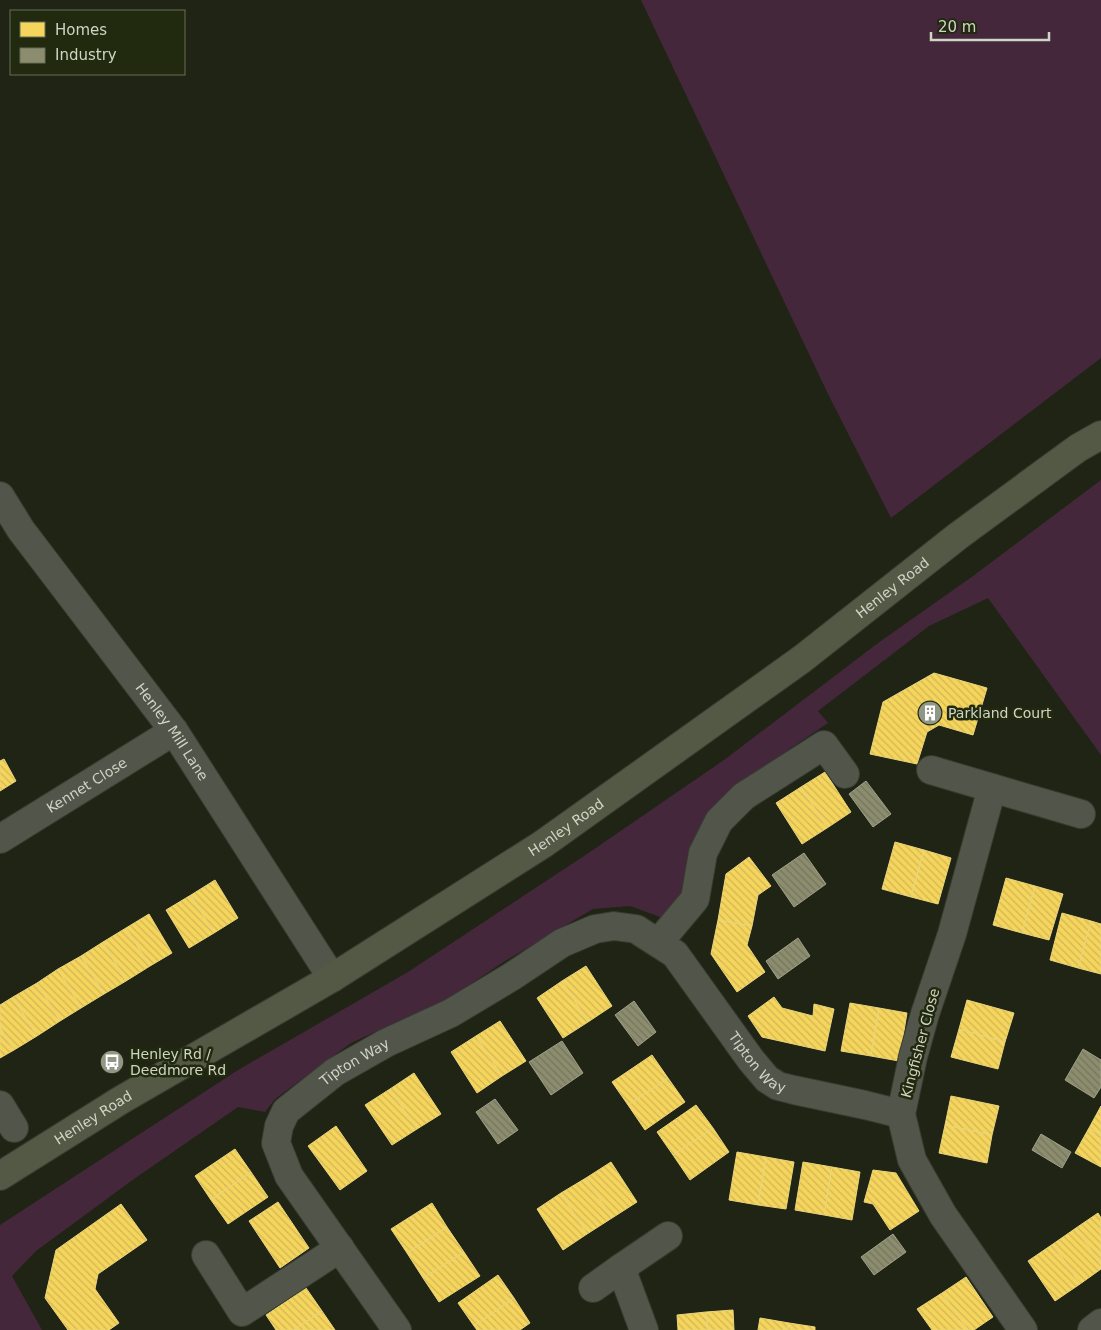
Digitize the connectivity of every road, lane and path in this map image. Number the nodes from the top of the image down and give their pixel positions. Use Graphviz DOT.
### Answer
graph roads {
  1 [pos="1101,435"];
  2 [pos="0,496"];
  3 [pos="174,731"];
  4 [pos="931,770"];
  5 [pos="845,774"];
  6 [pos="992,788"];
  7 [pos="1081,814"];
  8 [pos="0,839"];
  9 [pos="659,942"];
  10 [pos="332,978"];
  11 [pos="901,1114"];
  12 [pos="0,1176"];
  13 [pos="668,1236"];
  14 [pos="340,1248"];
  15 [pos="206,1256"];
  16 [pos="621,1268"];
  17 [pos="593,1288"];
  18 [pos="1101,1323"];
  19 [pos="387,1326"];
  20 [pos="644,1330"];
  21 [pos="1023,1330"];
  22 [pos="1092,1330"];
  1 -- 10 [label="main road, Henley Road"];
  2 -- 3 [label="street, Henley Mill Lane"];
  3 -- 8 [label="street, Kennet Close"];
  3 -- 10 [label="street, Henley Mill Lane"];
  4 -- 6 [label="street"];
  5 -- 9 [label="street"];
  6 -- 7 [label="street"];
  6 -- 11 [label="street, Kingfisher Close"];
  9 -- 11 [label="street, Tipton Way"];
  9 -- 14 [label="street, Tipton Way"];
  10 -- 12 [label="main road, Henley Road"];
  11 -- 21 [label="street, Kingfisher Close"];
  13 -- 16 [label="street"];
  14 -- 15 [label="street"];
  14 -- 19 [label="street, Tipton Way"];
  16 -- 17 [label="street"];
  16 -- 20 [label="street"];
  18 -- 22 [label="street"];
}
